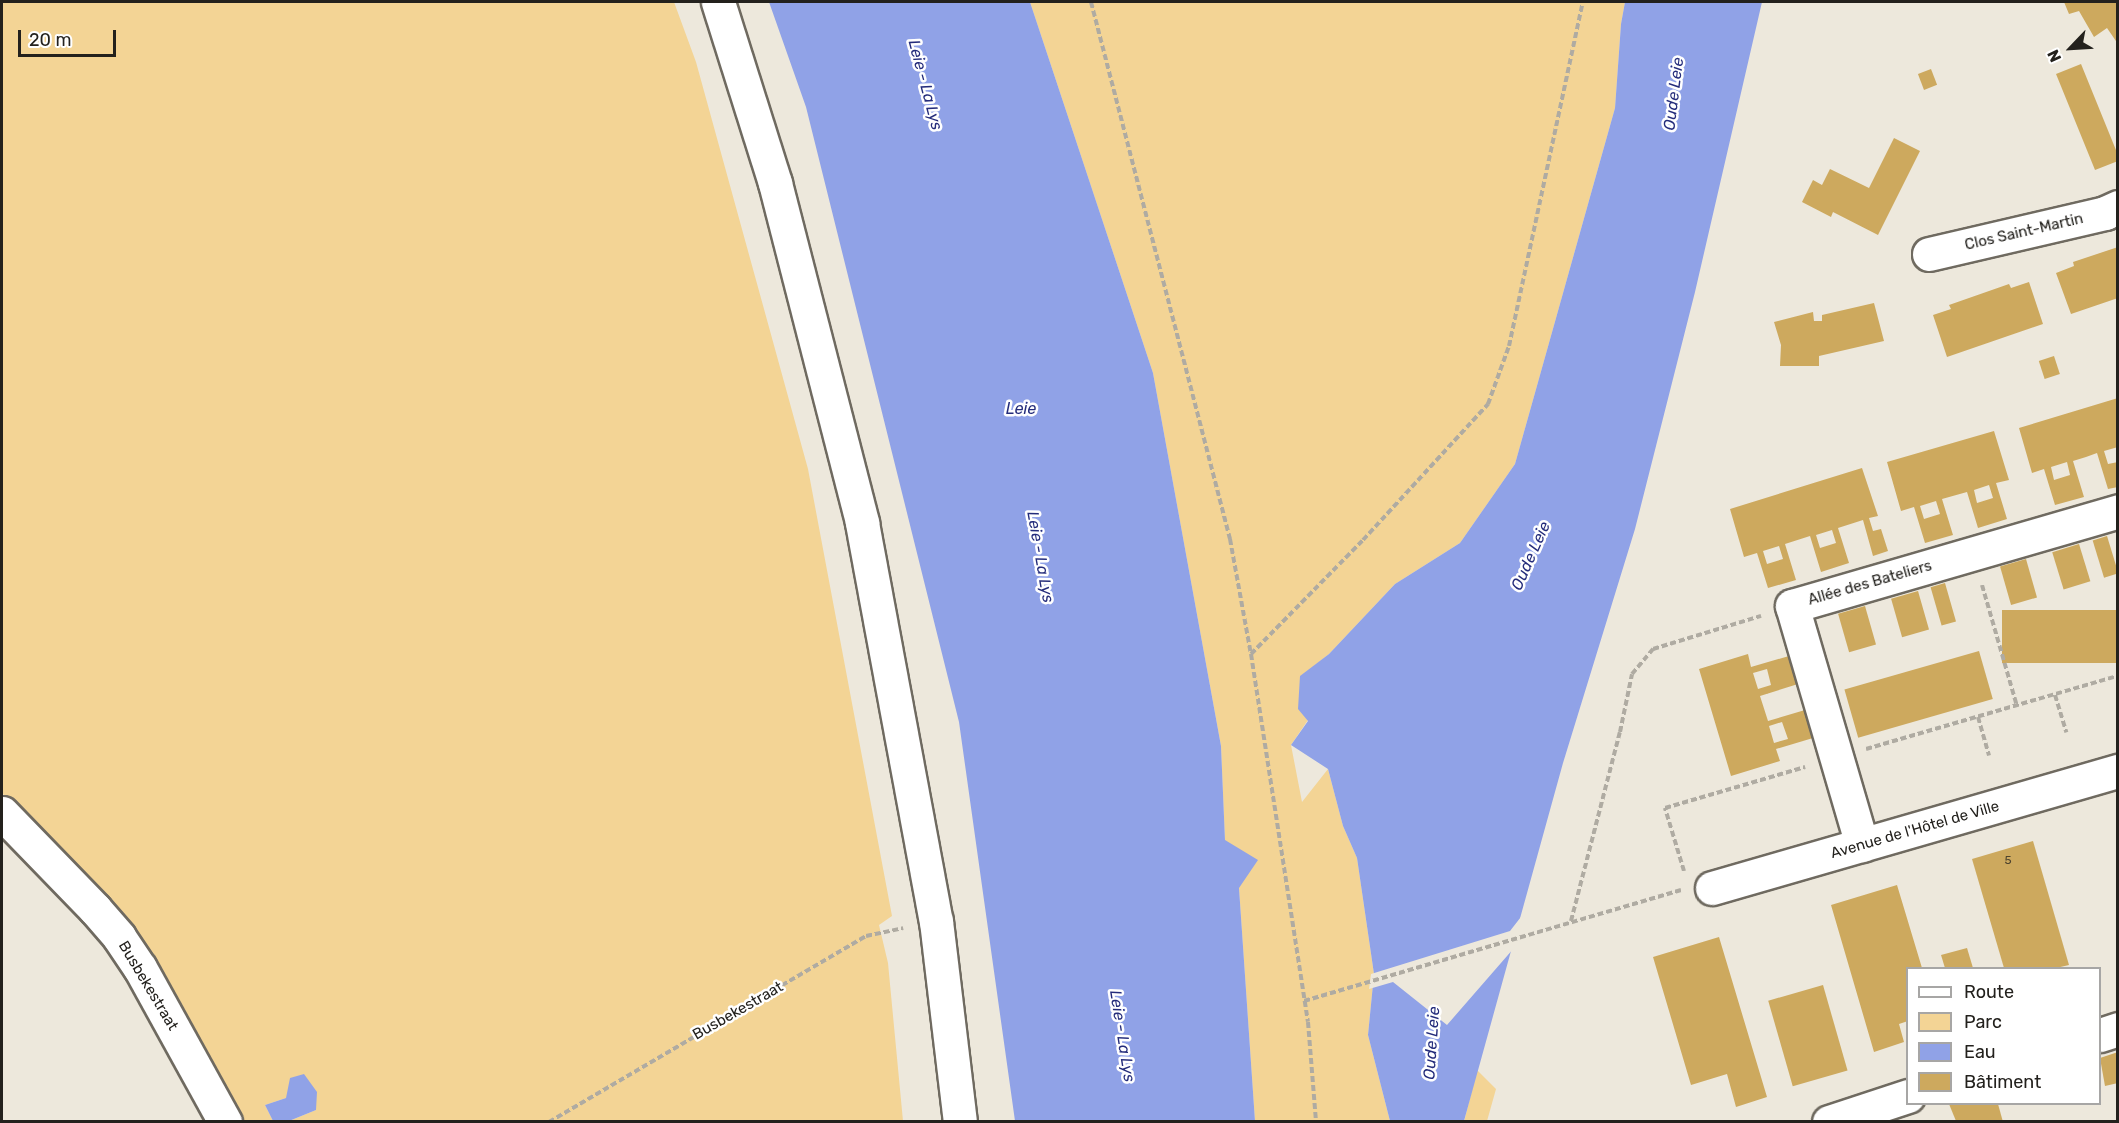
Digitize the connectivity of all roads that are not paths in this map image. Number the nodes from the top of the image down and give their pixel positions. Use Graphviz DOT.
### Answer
graph roads {
  1 [pos="718,2"];
  2 [pos="2118,207"];
  3 [pos="1929,254"];
  4 [pos="2118,511"];
  5 [pos="2118,771"];
  6 [pos="2,813"];
  7 [pos="1862,845"];
  8 [pos="1695,884"];
  9 [pos="2118,1029"];
  10 [pos="2101,1035"];
  11 [pos="1906,1097"];
  12 [pos="225,1122"];
  13 [pos="960,1122"];
  14 [pos="1829,1122"];
  1 -- 13 [label="street"];
  2 -- 3 [label="street, Clos Saint-Martin"];
  4 -- 7 [label="street, Allée des Bateliers"];
  5 -- 7 [label="street, Avenue de l'Hôtel de Ville"];
  6 -- 12 [label="street, Busbekestraat"];
  7 -- 8 [label="street, Avenue de l'Hôtel de Ville"];
  9 -- 10 [label="street"];
  11 -- 14 [label="street"];
}
